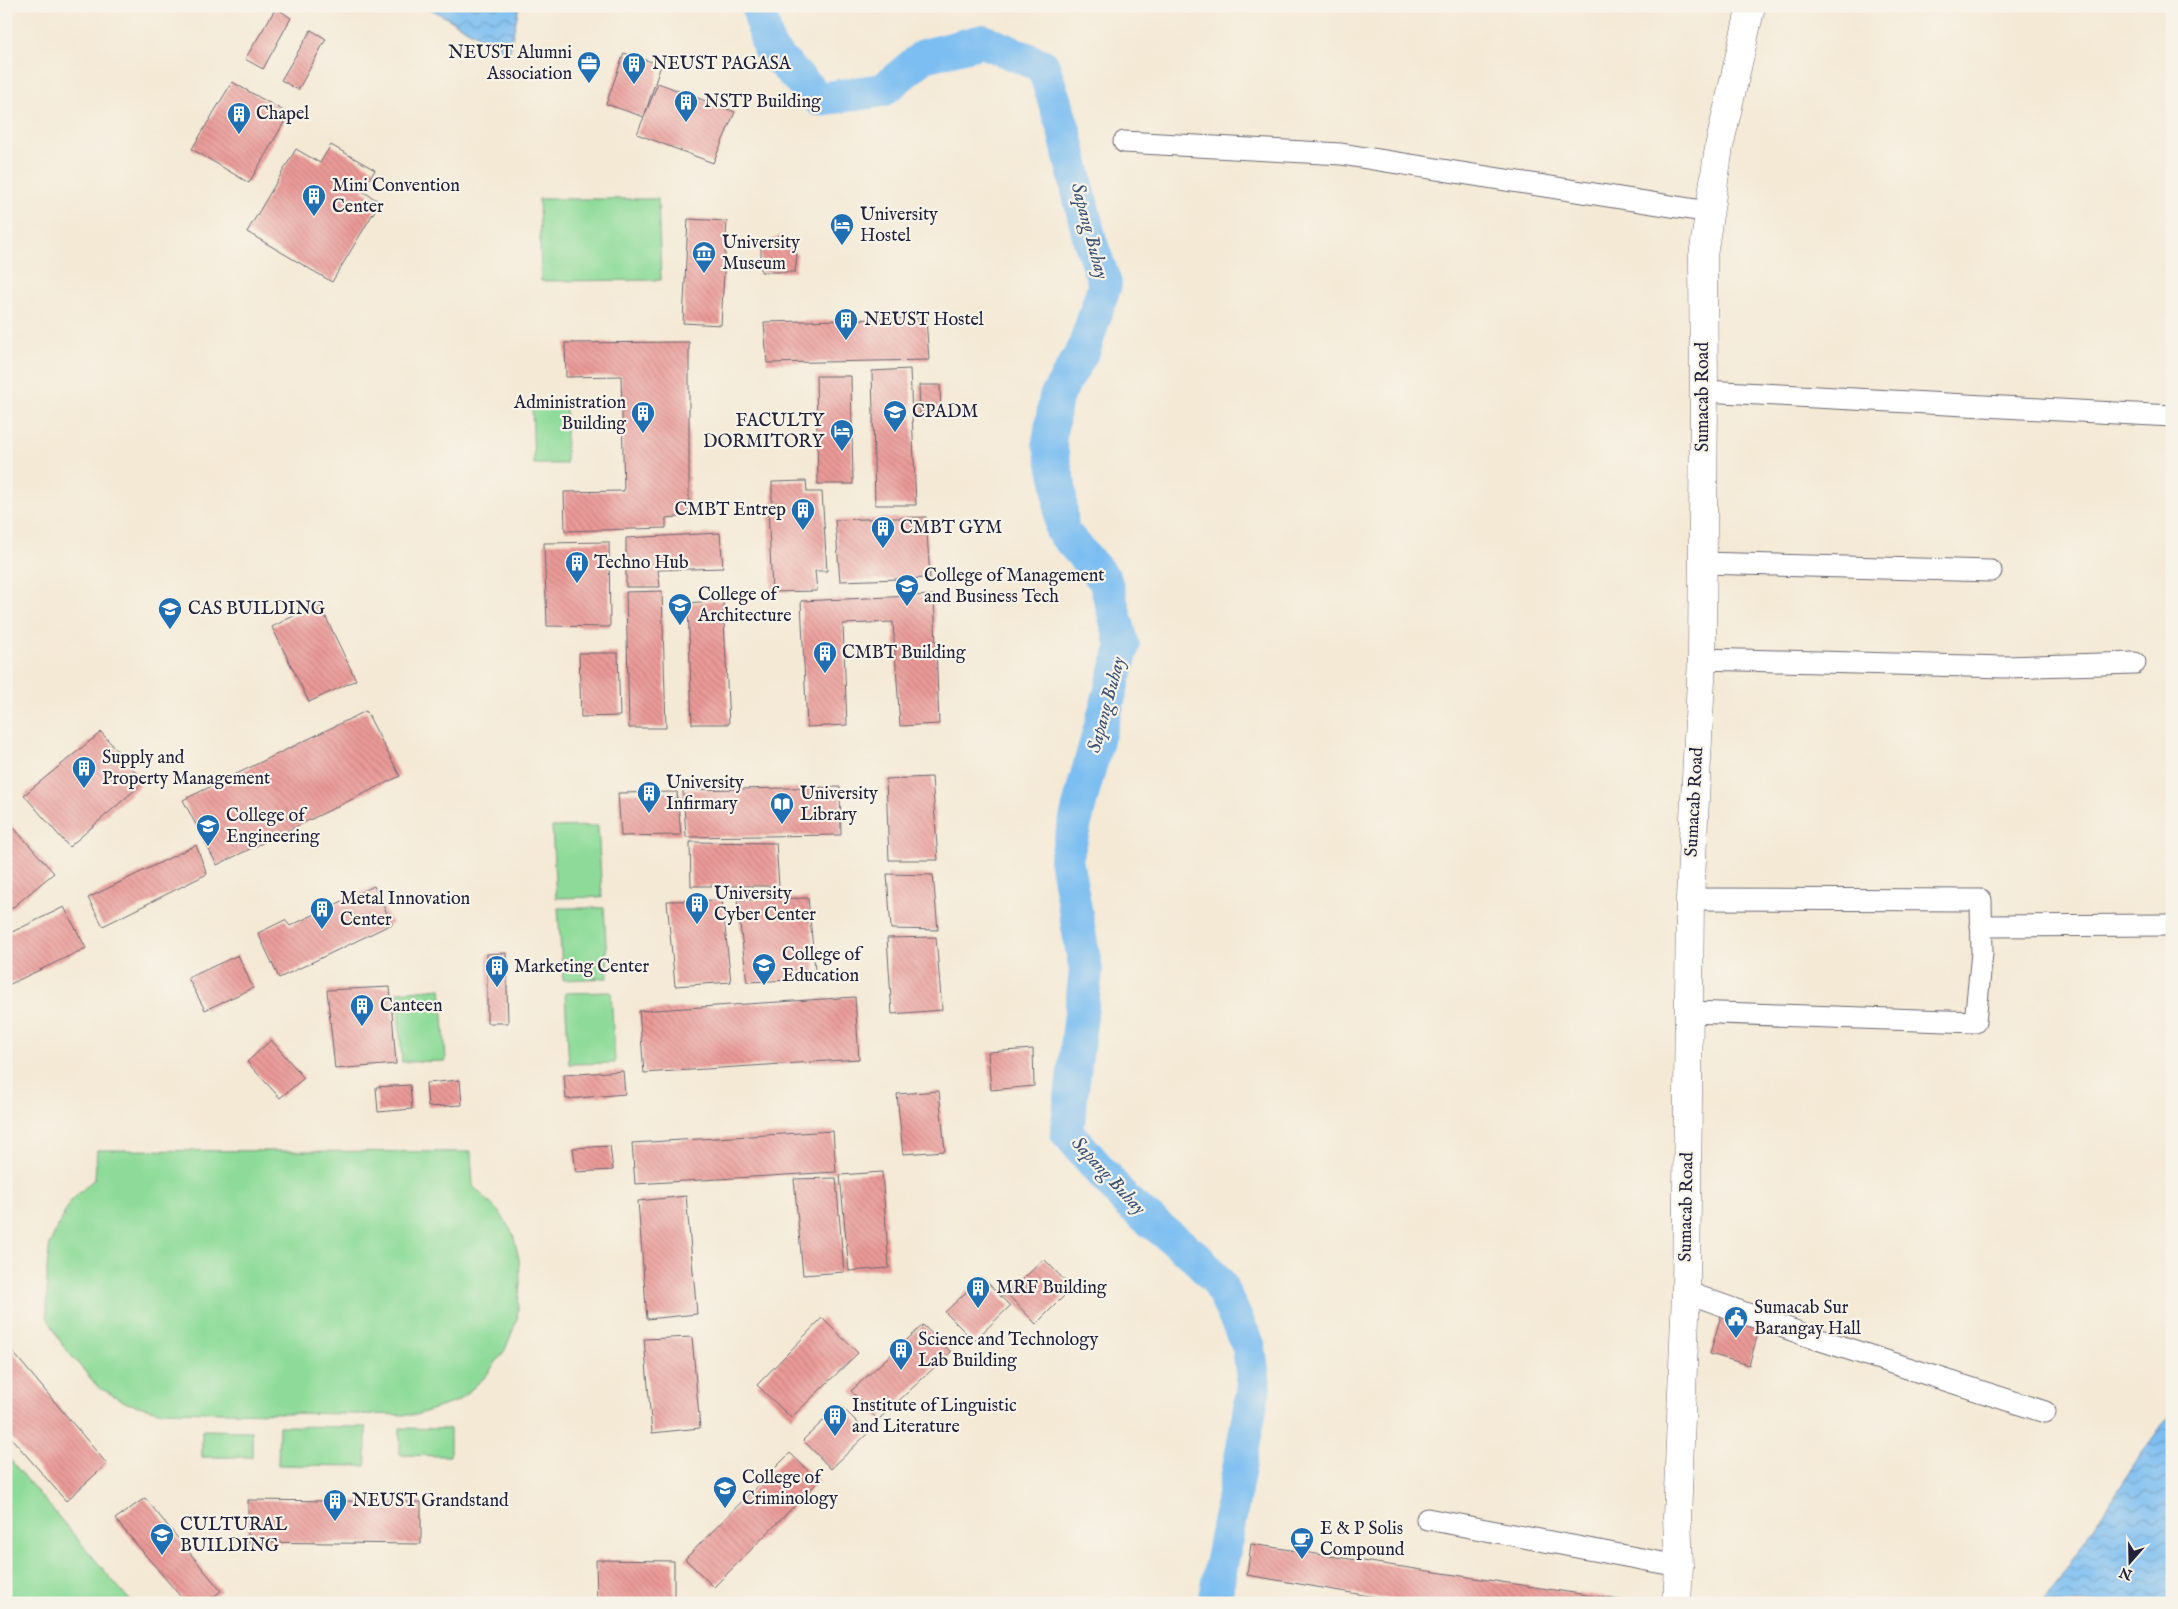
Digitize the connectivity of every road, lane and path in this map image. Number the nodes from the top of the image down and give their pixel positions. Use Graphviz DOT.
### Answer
graph roads {
  1 [pos="1752,6"];
  2 [pos="1124,142"];
  3 [pos="1709,212"];
  4 [pos="1704,391"];
  5 [pos="2172,416"];
  6 [pos="1702,564"];
  7 [pos="1990,571"];
  8 [pos="1702,659"];
  9 [pos="2134,663"];
  10 [pos="1690,899"];
  11 [pos="2172,924"];
  12 [pos="1981,926"];
  13 [pos="1690,1012"];
  14 [pos="1686,1292"];
  15 [pos="2045,1412"];
  16 [pos="1427,1519"];
  17 [pos="1679,1566"];
  18 [pos="1677,1603"];
  1 -- 3 [label="main road, Sumacab Road"];
  2 -- 3 [label="street"];
  3 -- 4 [label="main road, Sumacab Road"];
  4 -- 5 [label="street"];
  4 -- 6 [label="main road, Sumacab Road"];
  6 -- 7 [label="street"];
  6 -- 8 [label="main road, Sumacab Road"];
  8 -- 9 [label="street"];
  8 -- 10 [label="main road, Sumacab Road"];
  10 -- 12 [label="street"];
  10 -- 13 [label="main road, Sumacab Road"];
  11 -- 12 [label="street"];
  12 -- 13 [label="street"];
  13 -- 14 [label="main road, Sumacab Road"];
  14 -- 15 [label="street"];
  14 -- 17 [label="main road, Sumacab Road"];
  16 -- 17 [label="street"];
  17 -- 18 [label="main road, Sumacab Road"];
}
